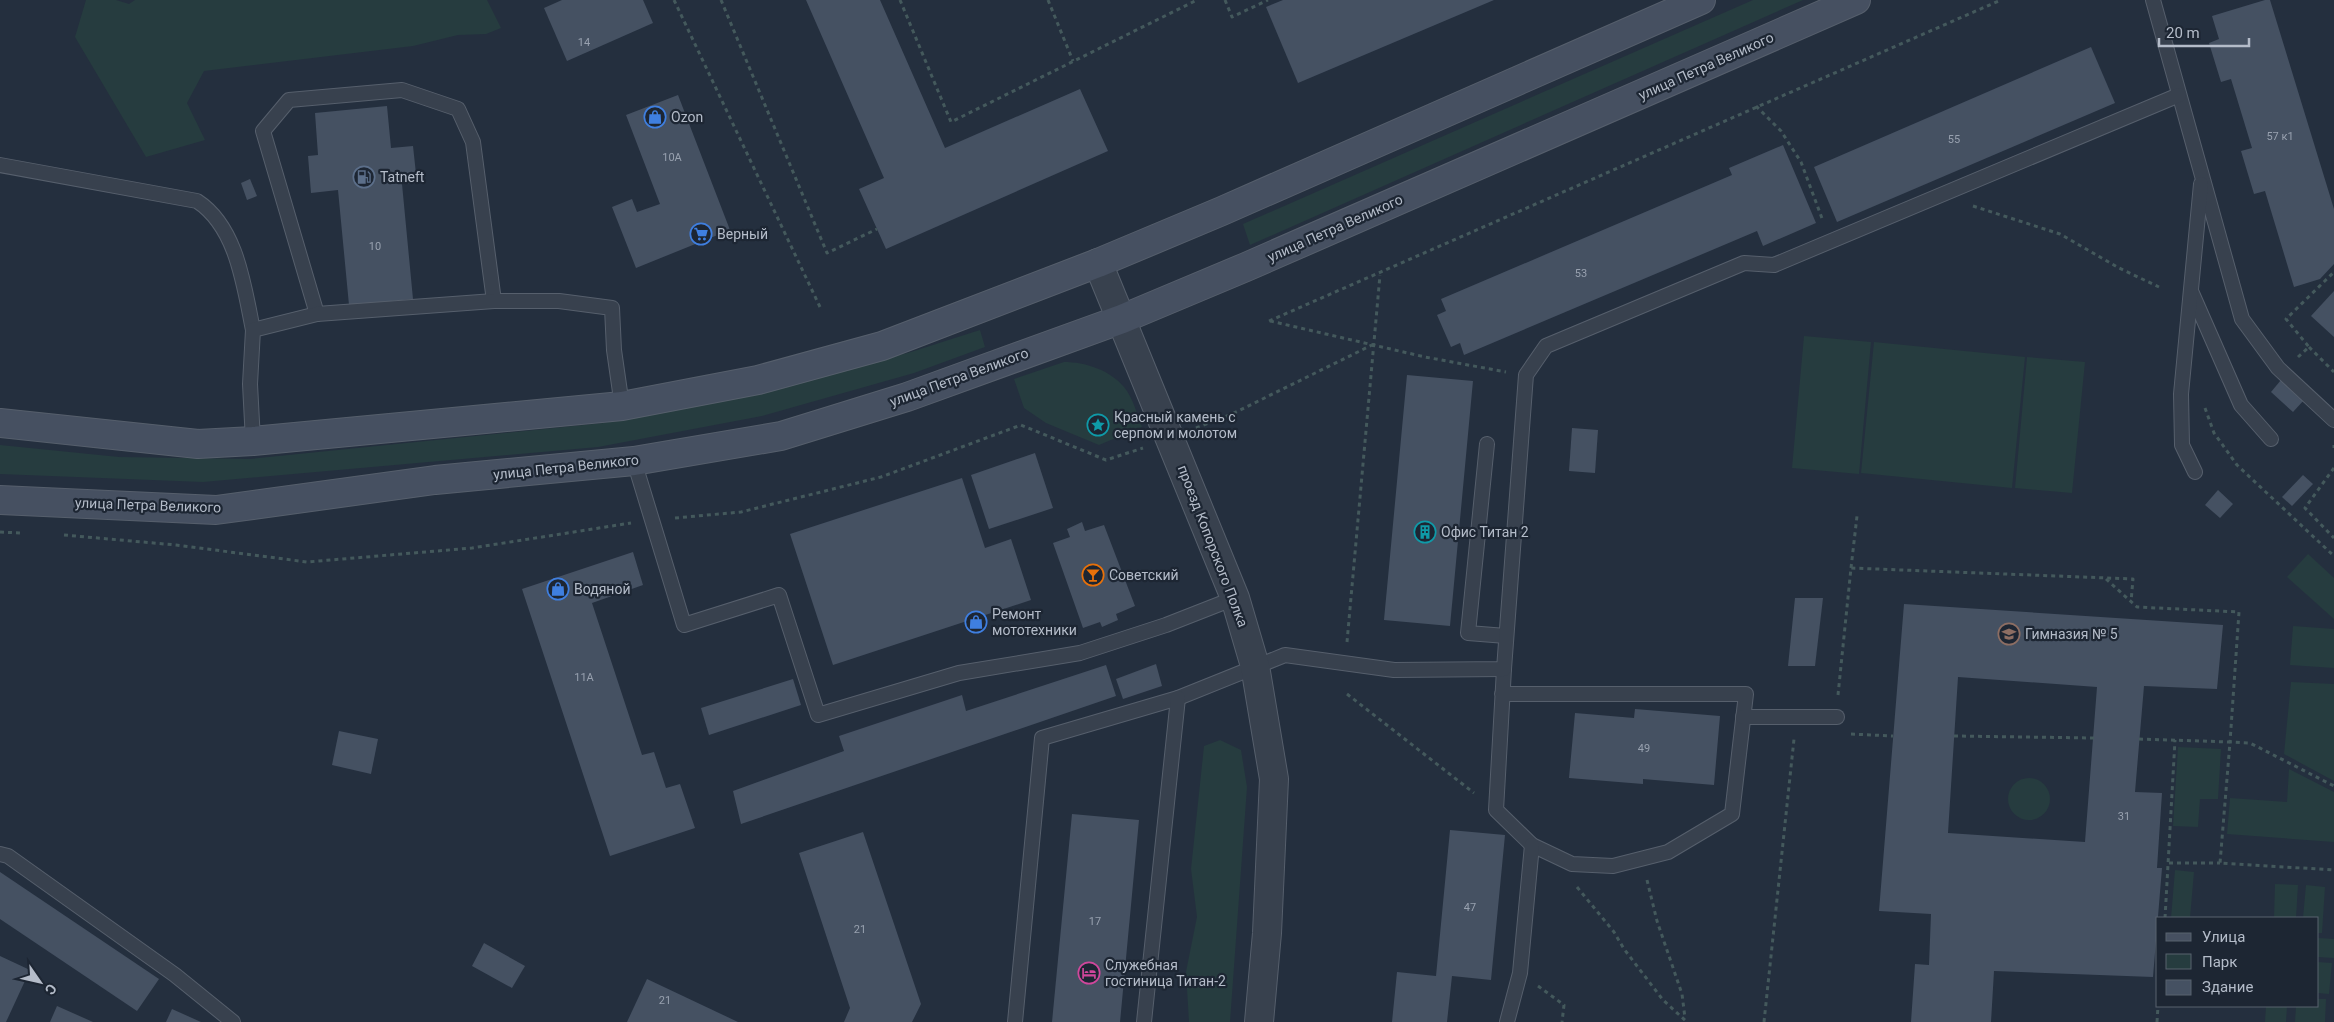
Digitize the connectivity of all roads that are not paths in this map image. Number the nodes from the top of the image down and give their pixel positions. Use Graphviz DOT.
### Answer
graph roads {
  1 [pos="1701,0"];
  2 [pos="1856,0"];
  3 [pos="2153,0"];
  4 [pos="2179,95"];
  5 [pos="0,165"];
  6 [pos="2202,174"];
  7 [pos="1098,263"];
  8 [pos="2191,291"];
  9 [pos="494,301"];
  10 [pos="317,314"];
  11 [pos="1122,319"];
  12 [pos="252,330"];
  13 [pos="622,406"];
  14 [pos="2334,420"];
  15 [pos="0,422"];
  16 [pos="2271,439"];
  17 [pos="253,441"];
  18 [pos="1487,444"];
  19 [pos="634,461"];
  20 [pos="2195,472"];
  21 [pos="0,500"];
  22 [pos="1235,598"];
  23 [pos="1506,636"];
  24 [pos="1255,666"];
  25 [pos="1504,669"];
  26 [pos="1502,694"];
  27 [pos="1178,698"];
  28 [pos="1837,711"];
  29 [pos="1743,717"];
  30 [pos="1532,845"];
  31 [pos="0,854"];
  32 [pos="233,1022"];
  33 [pos="1015,1022"];
  34 [pos="1144,1022"];
  35 [pos="1259,1022"];
  36 [pos="1507,1022"];
  1 -- 7 [label="street"];
  2 -- 11 [label="street, улица Петра Великого"];
  3 -- 4 [label="lane"];
  4 -- 6 [label="lane"];
  4 -- 23 [label="lane"];
  5 -- 12 [label="lane"];
  6 -- 8 [label="lane"];
  6 -- 14 [label="lane"];
  7 -- 11 [label="street, проезд Копорского Полка"];
  7 -- 13 [label="street"];
  8 -- 16 [label="lane"];
  8 -- 20 [label="lane"];
  9 -- 10 [label="lane"];
  9 -- 10 [label="lane"];
  9 -- 13 [label="lane"];
  10 -- 12 [label="lane"];
  11 -- 19 [label="street, улица Петра Великого"];
  11 -- 22 [label="street, проезд Копорского Полка"];
  12 -- 17 [label="lane"];
  13 -- 17 [label="street"];
  15 -- 17 [label="street"];
  18 -- 23 [label="lane"];
  19 -- 21 [label="street, улица Петра Великого"];
  19 -- 22 [label="lane"];
  22 -- 24 [label="street, проезд Копорского Полка"];
  23 -- 25 [label="lane"];
  24 -- 25 [label="lane"];
  24 -- 27 [label="lane"];
  24 -- 35 [label="street, проезд Копорского Полка"];
  25 -- 26 [label="lane"];
  26 -- 29 [label="lane"];
  26 -- 30 [label="lane"];
  27 -- 33 [label="lane"];
  27 -- 34 [label="lane"];
  28 -- 29 [label="lane"];
  29 -- 30 [label="lane"];
  30 -- 36 [label="lane"];
  31 -- 32 [label="lane"];
}
